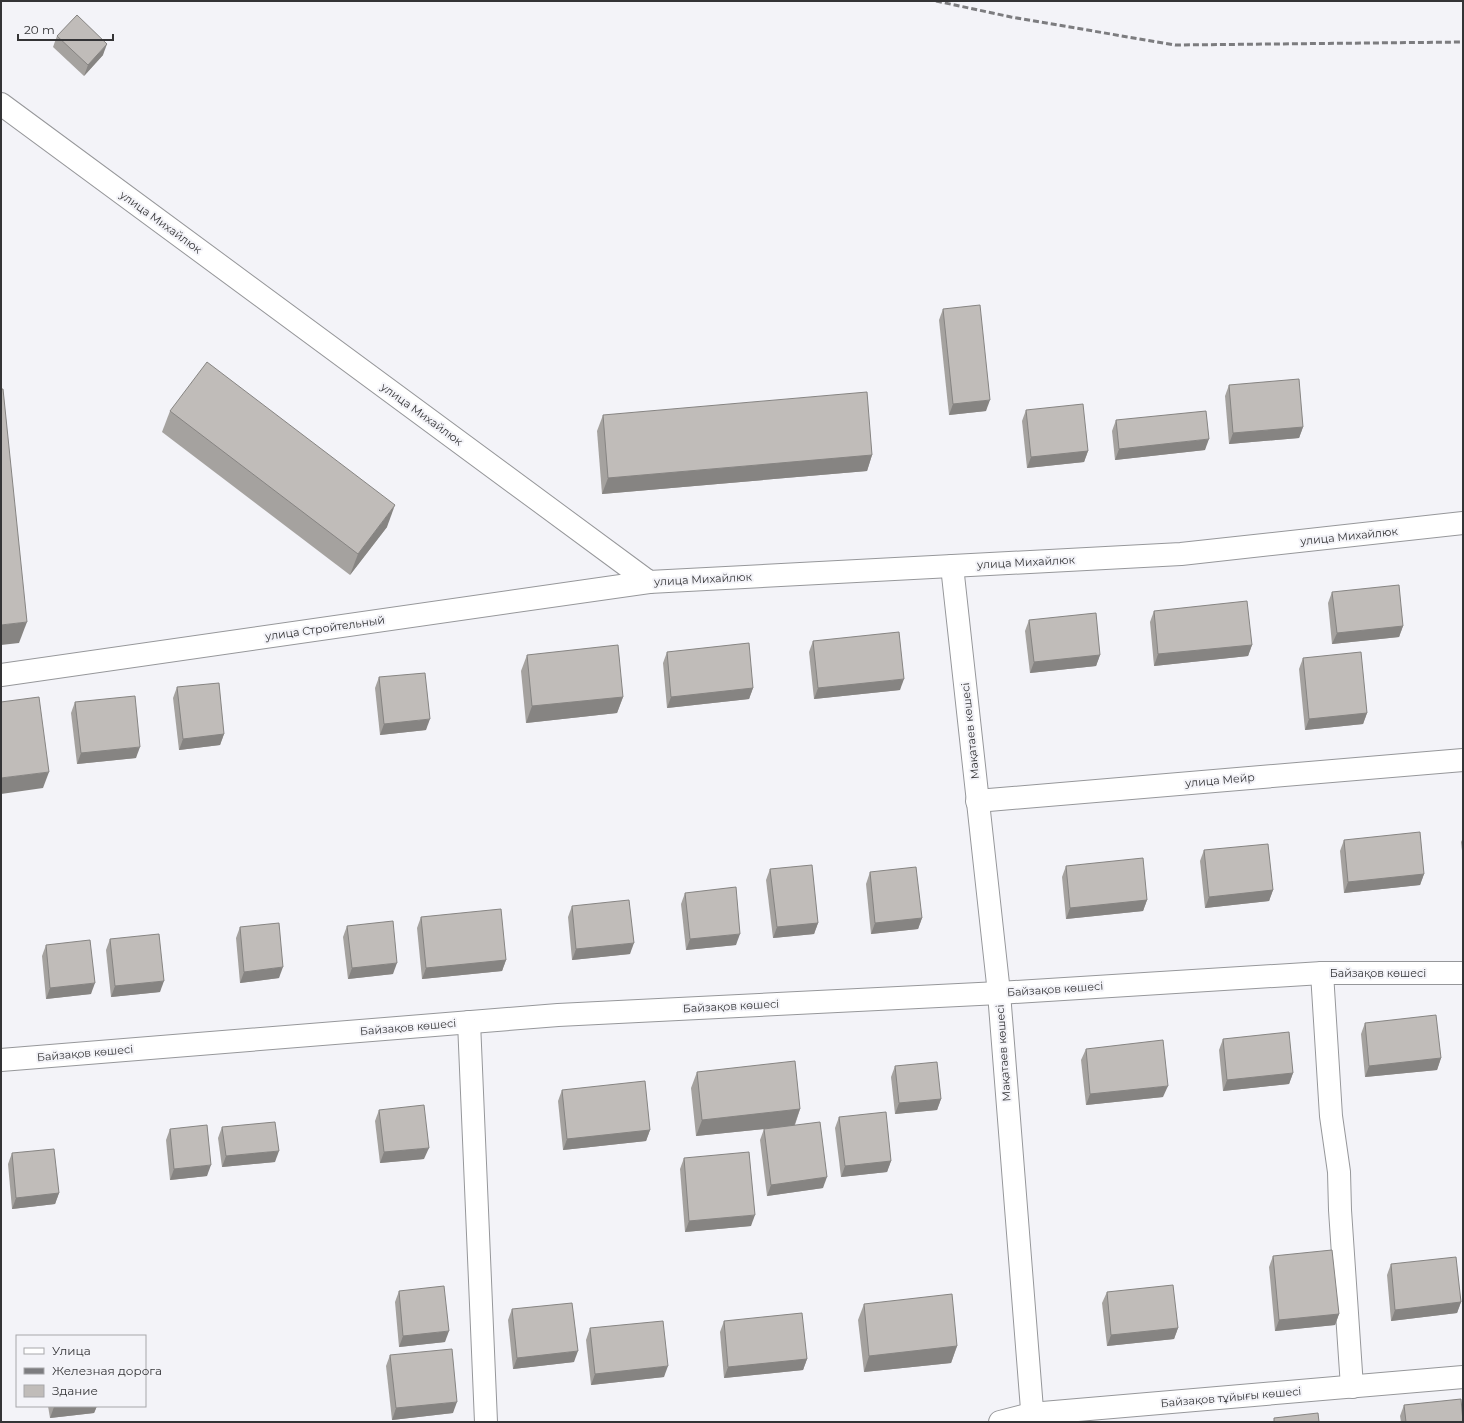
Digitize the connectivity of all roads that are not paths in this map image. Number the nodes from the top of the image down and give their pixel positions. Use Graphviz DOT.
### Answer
graph roads {
  1 [pos="1,104"];
  2 [pos="1463,523"];
  3 [pos="952,566"];
  4 [pos="649,582"];
  5 [pos="1,675"];
  6 [pos="1463,760"];
  7 [pos="977,801"];
  8 [pos="1322,973"];
  9 [pos="1463,973"];
  10 [pos="998,993"];
  11 [pos="469,1022"];
  12 [pos="1,1060"];
  13 [pos="1463,1377"];
  14 [pos="1352,1386"];
  15 [pos="1032,1418"];
  16 [pos="486,1422"];
  17 [pos="1000,1422"];
  1 -- 4 [label="street, улица Михайлюк"];
  2 -- 3 [label="street, улица Михайлюк"];
  3 -- 4 [label="street, улица Михайлюк"];
  3 -- 7 [label="street, Мақатаев көшесі"];
  4 -- 5 [label="street, улица Стройтельный"];
  6 -- 7 [label="street, улица Мейр"];
  7 -- 10 [label="street, Мақатаев көшесі"];
  8 -- 9 [label="street, Байзақов көшесі"];
  8 -- 10 [label="street, Байзақов көшесі"];
  8 -- 14 [label="street"];
  10 -- 11 [label="street, Байзақов көшесі"];
  10 -- 15 [label="street, Мақатаев көшесі"];
  11 -- 12 [label="street, Байзақов көшесі"];
  11 -- 16 [label="street"];
  13 -- 14 [label="street, Байзақов тұйығы көшесі"];
  14 -- 15 [label="street, Байзақов тұйығы көшесі"];
  15 -- 17 [label="street, Байзақов тұйығы көшесі"];
}
